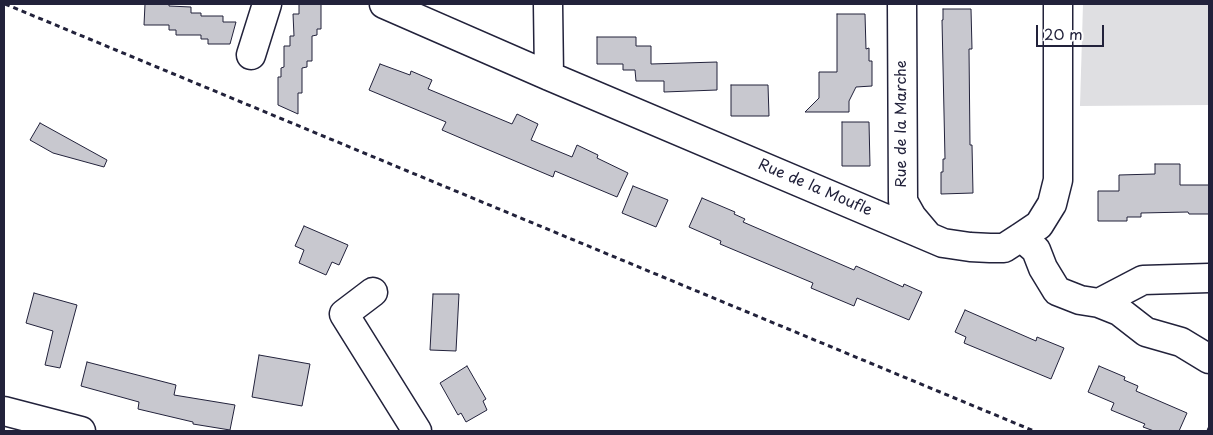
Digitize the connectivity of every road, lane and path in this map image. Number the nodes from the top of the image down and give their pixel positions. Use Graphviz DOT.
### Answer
graph roads {
  1 [pos="5,4"];
  2 [pos="267,4"];
  3 [pos="384,4"];
  4 [pos="548,4"];
  5 [pos="902,4"];
  6 [pos="1058,4"];
  7 [pos="252,55"];
  8 [pos="549,76"];
  9 [pos="928,236"];
  10 [pos="1021,237"];
  11 [pos="1209,278"];
  12 [pos="373,292"];
  13 [pos="1098,303"];
  14 [pos="1209,359"];
  15 [pos="4,411"];
  16 [pos="81,431"];
  17 [pos="417,431"];
  18 [pos="1034,431"];
  1 -- 18 [label="path"];
  2 -- 7 [label="street"];
  3 -- 8 [label="street, Rue de la Moufle"];
  4 -- 8 [label="street"];
  5 -- 9 [label="street, Rue de la Marche"];
  6 -- 10 [label="street, Rue de la Moufle"];
  8 -- 9 [label="street, Rue de la Moufle"];
  9 -- 10 [label="street, Rue de la Moufle"];
  10 -- 13 [label="street"];
  11 -- 13 [label="street"];
  12 -- 17 [label="street"];
  13 -- 14 [label="street"];
  15 -- 16 [label="street"];
}
